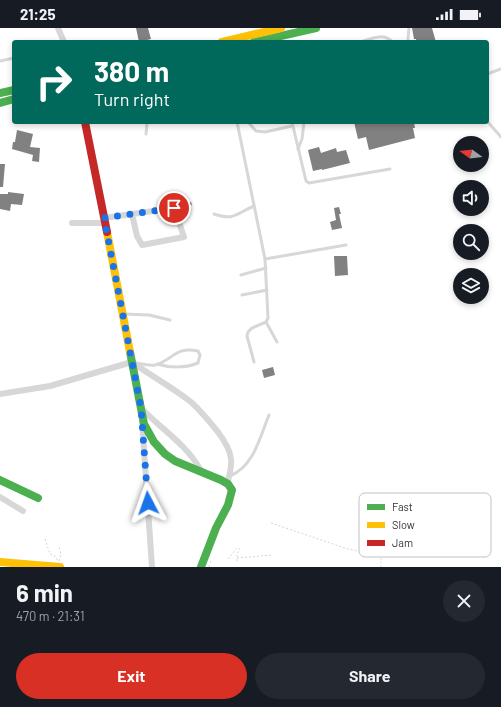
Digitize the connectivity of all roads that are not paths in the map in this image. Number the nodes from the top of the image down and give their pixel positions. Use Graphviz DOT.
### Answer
graph roads {
  1 [pos="58,28"];
  2 [pos="281,28"];
  3 [pos="316,28"];
  4 [pos="409,28"];
  5 [pos="408,39"];
  6 [pos="63,40"];
  7 [pos="230,40"];
  8 [pos="272,40"];
  9 [pos="368,40"];
  10 [pos="390,40"];
  11 [pos="12,58"];
  12 [pos="0,61"];
  13 [pos="501,69"];
  14 [pos="489,73"];
  15 [pos="12,90"];
  16 [pos="0,93"];
  17 [pos="12,99"];
  18 [pos="0,102"];
  19 [pos="489,123"];
  20 [pos="86,124"];
  21 [pos="147,124"];
  22 [pos="237,124"];
  23 [pos="250,124"];
  24 [pos="304,124"];
  25 [pos="292,126"];
  26 [pos="146,134"];
  27 [pos="501,138"];
  28 [pos="298,150"];
  29 [pos="390,169"];
  30 [pos="254,206"];
  31 [pos="132,214"];
  32 [pos="214,214"];
  33 [pos="105,221"];
  34 [pos="72,223"];
  35 [pos="346,245"];
  36 [pos="265,259"];
  37 [pos="266,268"];
  38 [pos="241,275"];
  39 [pos="267,290"];
  40 [pos="242,295"];
  41 [pos="123,314"];
  42 [pos="170,320"];
  43 [pos="266,322"];
  44 [pos="278,342"];
  45 [pos="132,362"];
  46 [pos="254,362"];
  47 [pos="157,364"];
  48 [pos="0,394"];
  49 [pos="141,408"];
  50 [pos="269,415"];
  51 [pos="200,469"];
  52 [pos="0,480"];
  53 [pos="228,480"];
  54 [pos="0,496"];
  55 [pos="38,498"];
  56 [pos="23,511"];
  57 [pos="0,562"];
  58 [pos="60,567"];
  59 [pos="152,567"];
  60 [pos="201,567"];
  1 -- 6 [label="street"];
  2 -- 7 [label="street"];
  3 -- 8 [label="street"];
  4 -- 5 [label="lane"];
  9 -- 10 [label="lane"];
  11 -- 12 [label="lane"];
  13 -- 14 [label="lane"];
  15 -- 16 [label="street"];
  17 -- 18 [label="street"];
  19 -- 27 [label="lane"];
  20 -- 33 [label="street"];
  21 -- 26 [label="lane"];
  22 -- 30 [label="lane"];
  23 -- 25 [label="lane"];
  24 -- 28 [label="lane"];
  25 -- 28 [label="lane"];
  28 -- 29 [label="lane"];
  30 -- 32 [label="lane"];
  30 -- 36 [label="lane"];
  31 -- 31 [label="street"];
  31 -- 33 [label="street"];
  33 -- 34 [label="street"];
  33 -- 41 [label="street"];
  35 -- 36 [label="lane"];
  36 -- 37 [label="lane"];
  37 -- 38 [label="lane"];
  37 -- 39 [label="lane"];
  39 -- 40 [label="lane"];
  39 -- 43 [label="lane"];
  41 -- 42 [label="lane"];
  41 -- 45 [label="street"];
  43 -- 44 [label="lane"];
  43 -- 46 [label="lane"];
  45 -- 47 [label="lane"];
  45 -- 48 [label="street"];
  45 -- 49 [label="street"];
  45 -- 53 [label="street"];
  47 -- 47 [label="lane"];
  49 -- 51 [label="street"];
  49 -- 51 [label="street"];
  49 -- 59 [label="street"];
  50 -- 53 [label="lane"];
  51 -- 53 [label="street"];
  52 -- 55 [label="street"];
  53 -- 60 [label="street"];
  54 -- 56 [label="street"];
  57 -- 58 [label="street"];
}
